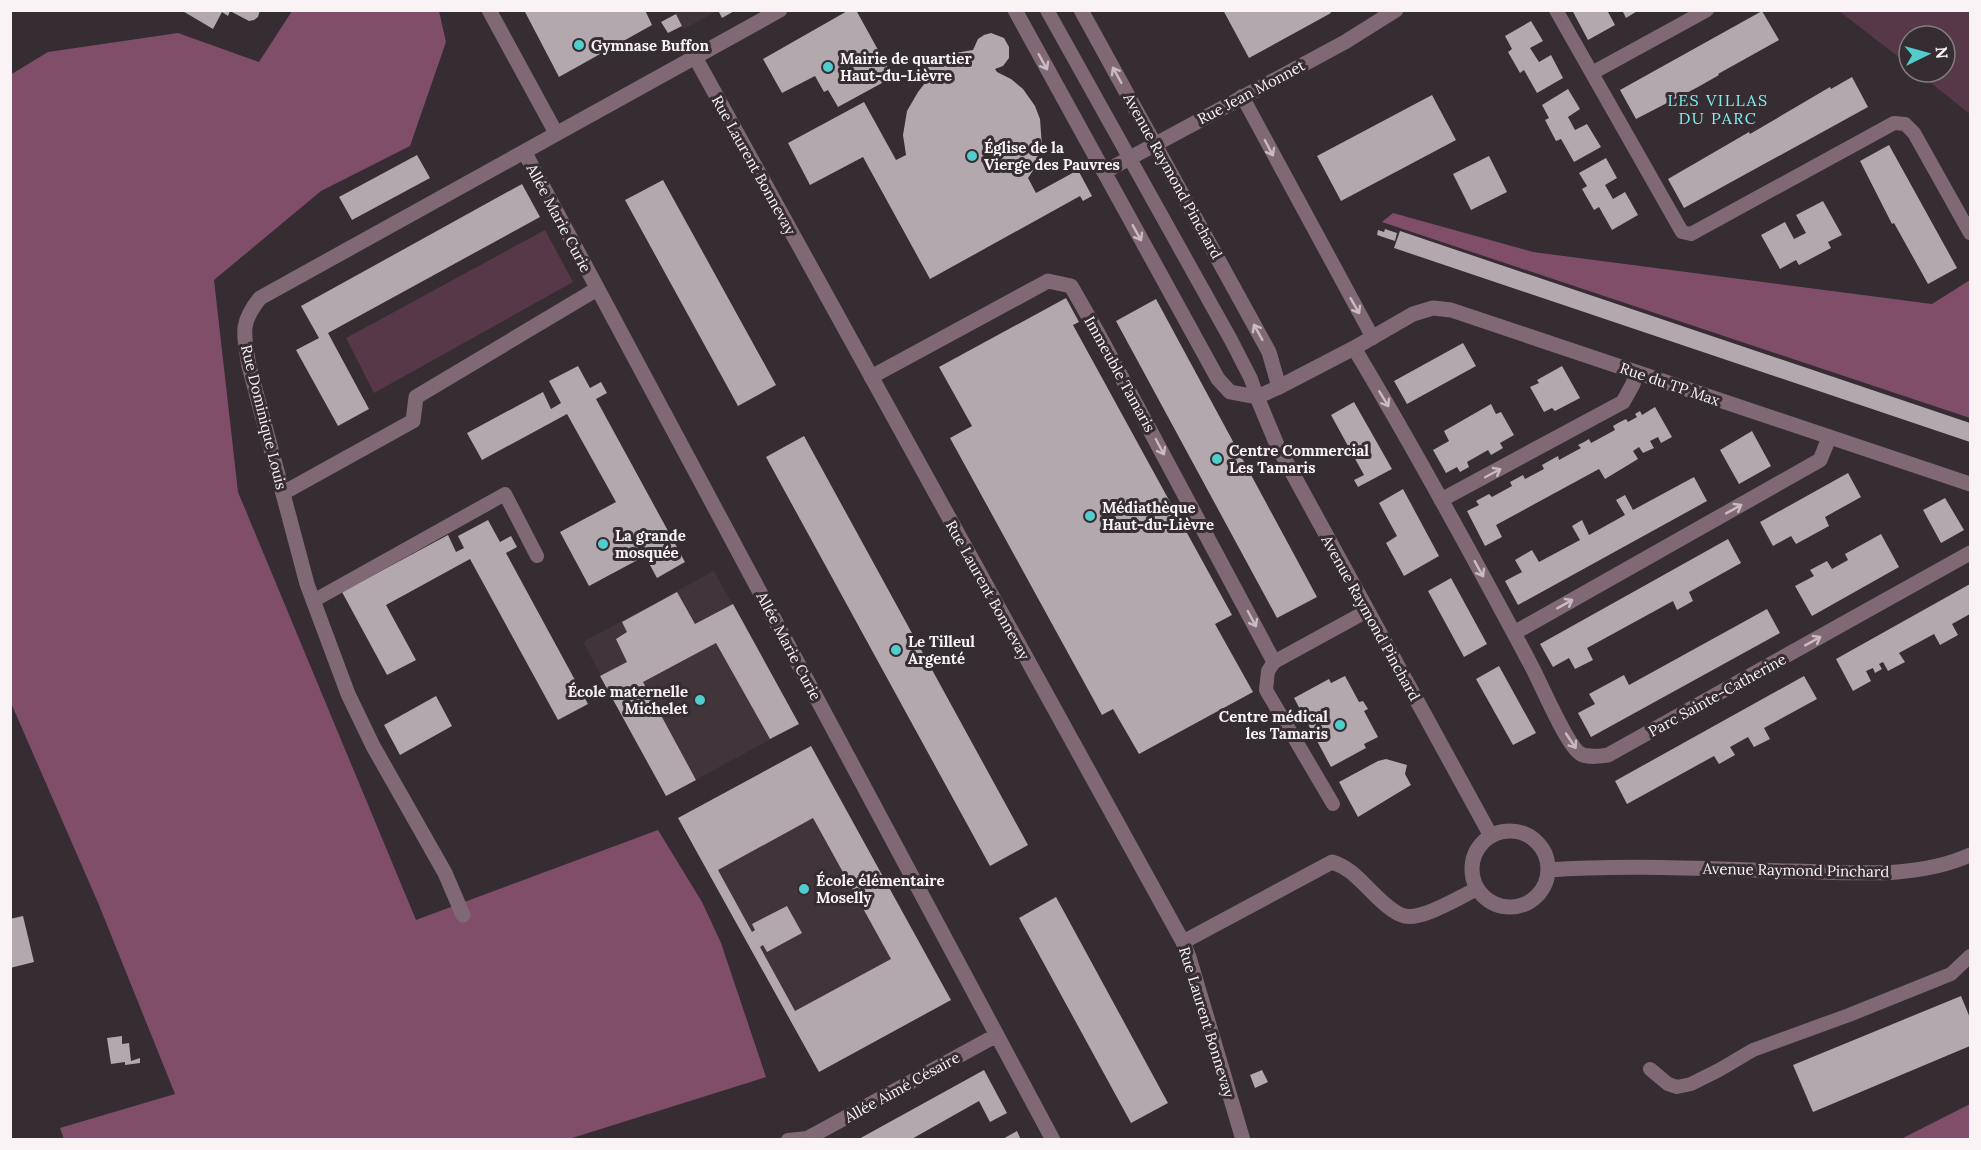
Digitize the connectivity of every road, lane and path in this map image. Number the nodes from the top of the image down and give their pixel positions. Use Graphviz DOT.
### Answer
graph roads {
  1 [pos="489,10"];
  2 [pos="780,10"];
  3 [pos="1015,10"];
  4 [pos="1047,10"];
  5 [pos="1081,10"];
  6 [pos="1396,10"];
  7 [pos="1556,10"];
  8 [pos="1707,10"];
  9 [pos="695,57"];
  10 [pos="1592,73"];
  11 [pos="1242,96"];
  12 [pos="556,133"];
  13 [pos="1156,144"];
  14 [pos="525,153"];
  15 [pos="1129,159"];
  16 [pos="1104,172"];
  17 [pos="1971,233"];
  18 [pos="597,289"];
  19 [pos="1373,338"];
  20 [pos="1354,348"];
  21 [pos="1636,373"];
  22 [pos="871,377"];
  23 [pos="1279,387"];
  24 [pos="1257,397"];
  25 [pos="1829,438"];
  26 [pos="1971,484"];
  27 [pos="283,493"];
  28 [pos="1441,501"];
  29 [pos="1971,554"];
  30 [pos="537,556"];
  31 [pos="313,601"];
  32 [pos="1367,611"];
  33 [pos="1514,633"];
  34 [pos="1275,662"];
  35 [pos="1333,804"];
  36 [pos="1491,836"];
  37 [pos="1971,855"];
  38 [pos="1548,870"];
  39 [pos="1477,889"];
  40 [pos="463,915"];
  41 [pos="1183,942"];
  42 [pos="1971,956"];
  43 [pos="997,1035"];
  44 [pos="1650,1069"];
  45 [pos="808,1138"];
  46 [pos="788,1140"];
  47 [pos="1053,1140"];
  48 [pos="1243,1140"];
  1 -- 12 [label="street"];
  2 -- 9 [label="street, Rue Dominique Louis"];
  3 -- 16 [label="street, one-way"];
  4 -- 15 [label="lane, Avenue Raymond Pinchard"];
  13 -- 5 [label="street, Avenue Raymond Pinchard, one-way"];
  6 -- 11 [label="street, Rue Jean Monnet"];
  7 -- 10 [label="lane"];
  8 -- 10 [label="lane"];
  9 -- 12 [label="street, Rue Dominique Louis"];
  9 -- 22 [label="street, Rue Laurent Bonnevay"];
  10 -- 17 [label="lane"];
  11 -- 13 [label="street, Rue Jean Monnet"];
  11 -- 19 [label="lane, one-way"];
  12 -- 14 [label="street, Rue Dominique Louis"];
  13 -- 15 [label="street, Rue Jean Monnet"];
  23 -- 13 [label="street, Avenue Raymond Pinchard, one-way"];
  14 -- 18 [label="street, Allée Marie Curie"];
  14 -- 27 [label="street, Rue Dominique Louis"];
  15 -- 16 [label="street, Rue Jean Monnet"];
  15 -- 24 [label="lane, Avenue Raymond Pinchard"];
  16 -- 24 [label="street, one-way"];
  18 -- 27 [label="street"];
  18 -- 43 [label="street, Allée Marie Curie"];
  19 -- 20 [label="street"];
  19 -- 21 [label="street, Rue du TP Max"];
  20 -- 23 [label="street"];
  20 -- 28 [label="street, Parc Sainte-Catherine, one-way"];
  21 -- 25 [label="street, Rue du TP Max"];
  28 -- 21 [label="street, one-way"];
  22 -- 34 [label="street, Immeuble Tamaris, one-way"];
  22 -- 41 [label="street, Rue Laurent Bonnevay"];
  23 -- 24 [label="street"];
  24 -- 32 [label="street, Avenue Raymond Pinchard"];
  25 -- 26 [label="street, Rue du TP Max"];
  33 -- 25 [label="street, one-way"];
  27 -- 31 [label="street, Rue Dominique Louis"];
  28 -- 33 [label="street, Parc Sainte-Catherine, one-way"];
  33 -- 29 [label="street, Parc Sainte-Catherine, one-way"];
  30 -- 31 [label="lane"];
  31 -- 40 [label="street, Rue Dominique Louis"];
  32 -- 34 [label="lane"];
  32 -- 36 [label="street, Avenue Raymond Pinchard"];
  34 -- 35 [label="lane"];
  36 -- 38 [label="street"];
  36 -- 39 [label="street"];
  37 -- 38 [label="street, Avenue Raymond Pinchard"];
  38 -- 39 [label="street"];
  39 -- 41 [label="street"];
  41 -- 48 [label="street, Rue Laurent Bonnevay"];
  42 -- 44 [label="lane"];
  43 -- 45 [label="street, Allée Aimé Césaire"];
  43 -- 47 [label="street, Allée Marie Curie"];
  45 -- 46 [label="lane"];
}
